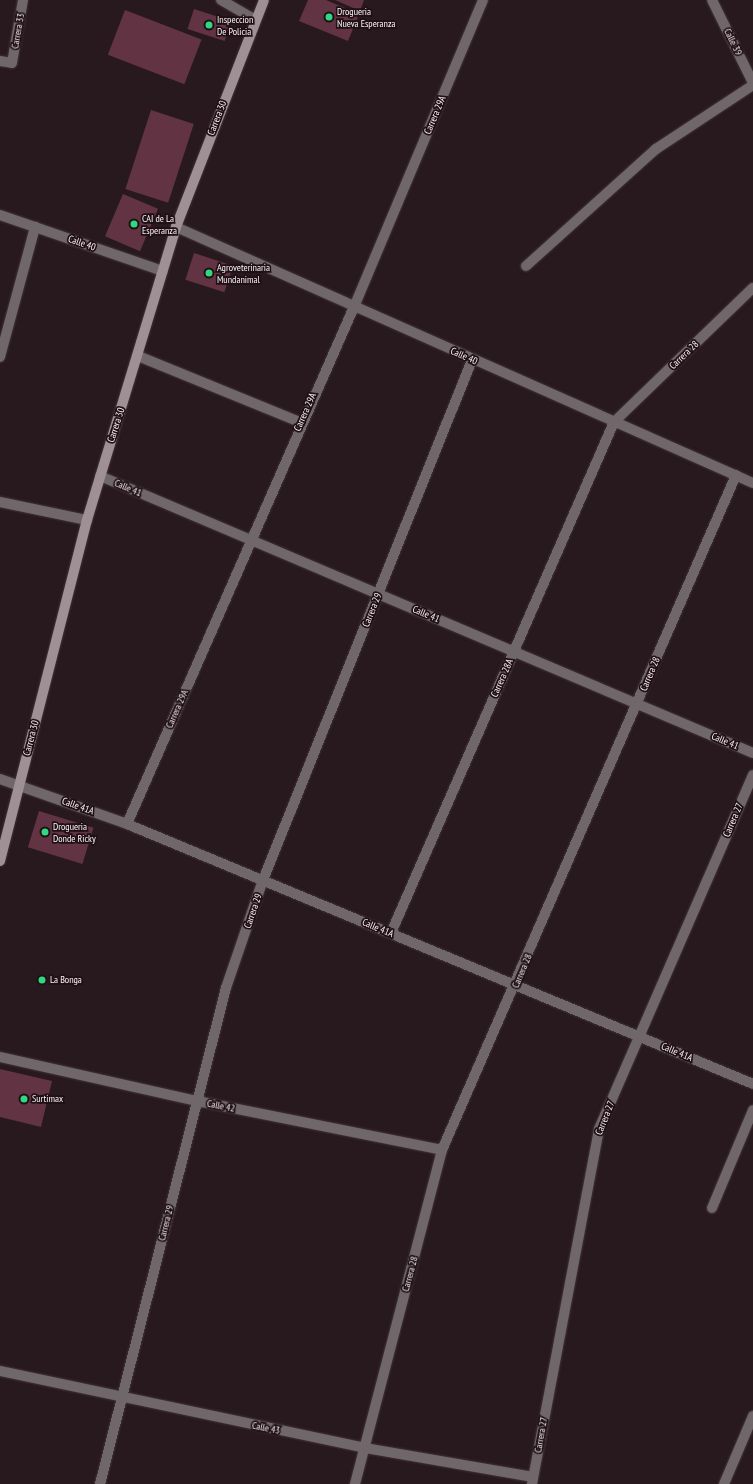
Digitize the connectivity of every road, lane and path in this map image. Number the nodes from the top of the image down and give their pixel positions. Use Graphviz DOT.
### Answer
graph roads {
  1 [pos="23,0"];
  2 [pos="221,0"];
  3 [pos="264,0"];
  4 [pos="483,0"];
  5 [pos="712,0"];
  6 [pos="254,19"];
  7 [pos="0,61"];
  8 [pos="753,84"];
  9 [pos="0,215"];
  10 [pos="35,227"];
  11 [pos="176,227"];
  12 [pos="526,266"];
  13 [pos="163,271"];
  14 [pos="753,288"];
  15 [pos="354,307"];
  16 [pos="138,356"];
  17 [pos="0,357"];
  18 [pos="472,360"];
  19 [pos="300,422"];
  20 [pos="614,422"];
  21 [pos="736,475"];
  22 [pos="100,476"];
  23 [pos="753,483"];
  24 [pos="0,502"];
  25 [pos="87,520"];
  26 [pos="251,540"];
  27 [pos="378,594"];
  28 [pos="514,651"];
  29 [pos="637,704"];
  30 [pos="753,753"];
  31 [pos="753,774"];
  32 [pos="0,779"];
  33 [pos="18,785"];
  34 [pos="127,824"];
  35 [pos="0,861"];
  36 [pos="263,880"];
  37 [pos="391,933"];
  38 [pos="516,985"];
  39 [pos="640,1037"];
  40 [pos="0,1057"];
  41 [pos="753,1084"];
  42 [pos="197,1101"];
  43 [pos="753,1110"];
  44 [pos="442,1150"];
  45 [pos="712,1208"];
  46 [pos="0,1371"];
  47 [pos="120,1398"];
  48 [pos="753,1416"];
  49 [pos="365,1448"];
  50 [pos="532,1481"];
  51 [pos="100,1484"];
  52 [pos="355,1484"];
  53 [pos="724,1484"];
  1 -- 7 [label="street, Carrera 33"];
  2 -- 6 [label="street"];
  3 -- 6 [label="main road, Carrera 30"];
  4 -- 15 [label="street, Carrera 29A"];
  5 -- 8 [label="street, Calle 39"];
  6 -- 11 [label="main road, Carrera 30"];
  8 -- 12 [label="street"];
  9 -- 10 [label="street, Calle 40"];
  10 -- 13 [label="street, Calle 40"];
  10 -- 17 [label="street"];
  11 -- 13 [label="main road, Carrera 30"];
  11 -- 15 [label="street, Calle 40"];
  13 -- 16 [label="main road, Carrera 30"];
  14 -- 20 [label="street, Carrera 28"];
  15 -- 18 [label="street, Calle 40"];
  15 -- 19 [label="street, Carrera 29A"];
  16 -- 19 [label="street"];
  16 -- 22 [label="main road, Carrera 30"];
  18 -- 20 [label="street, Calle 40"];
  18 -- 27 [label="street, Carrera 29"];
  19 -- 26 [label="street, Carrera 29A"];
  20 -- 21 [label="street, Calle 40"];
  20 -- 28 [label="street, Carrera 28A"];
  21 -- 23 [label="street, Calle 40"];
  21 -- 29 [label="street, Carrera 28"];
  22 -- 25 [label="main road, Carrera 30"];
  22 -- 26 [label="street, Calle 41"];
  24 -- 25 [label="street"];
  25 -- 33 [label="main road, Carrera 30"];
  26 -- 27 [label="street, Calle 41"];
  26 -- 34 [label="street, Carrera 29A"];
  27 -- 28 [label="street, Calle 41"];
  27 -- 36 [label="street, Carrera 29"];
  28 -- 29 [label="street, Calle 41"];
  28 -- 37 [label="street, Carrera 28A"];
  29 -- 30 [label="street, Calle 41"];
  29 -- 38 [label="street, Carrera 28"];
  31 -- 39 [label="street, Carrera 27"];
  32 -- 33 [label="street, Calle 41A"];
  33 -- 34 [label="street, Calle 41A"];
  33 -- 35 [label="main road, Carrera 30"];
  34 -- 36 [label="street, Calle 41A"];
  36 -- 37 [label="street, Calle 41A"];
  36 -- 42 [label="street, Carrera 29"];
  37 -- 38 [label="street, Calle 41A"];
  38 -- 39 [label="street, Calle 41A"];
  38 -- 44 [label="street, Carrera 28"];
  39 -- 41 [label="street, Calle 41A"];
  39 -- 50 [label="street, Carrera 27"];
  40 -- 42 [label="street, Calle 42"];
  42 -- 44 [label="street, Calle 42"];
  42 -- 47 [label="street, Carrera 29"];
  43 -- 45 [label="street"];
  44 -- 49 [label="street, Carrera 28"];
  46 -- 47 [label="street, Calle 43"];
  47 -- 49 [label="street, Calle 43"];
  47 -- 51 [label="street, Carrera 29"];
  48 -- 53 [label="street"];
  49 -- 50 [label="street, Calle 43"];
  49 -- 52 [label="street, Carrera 28"];
}
